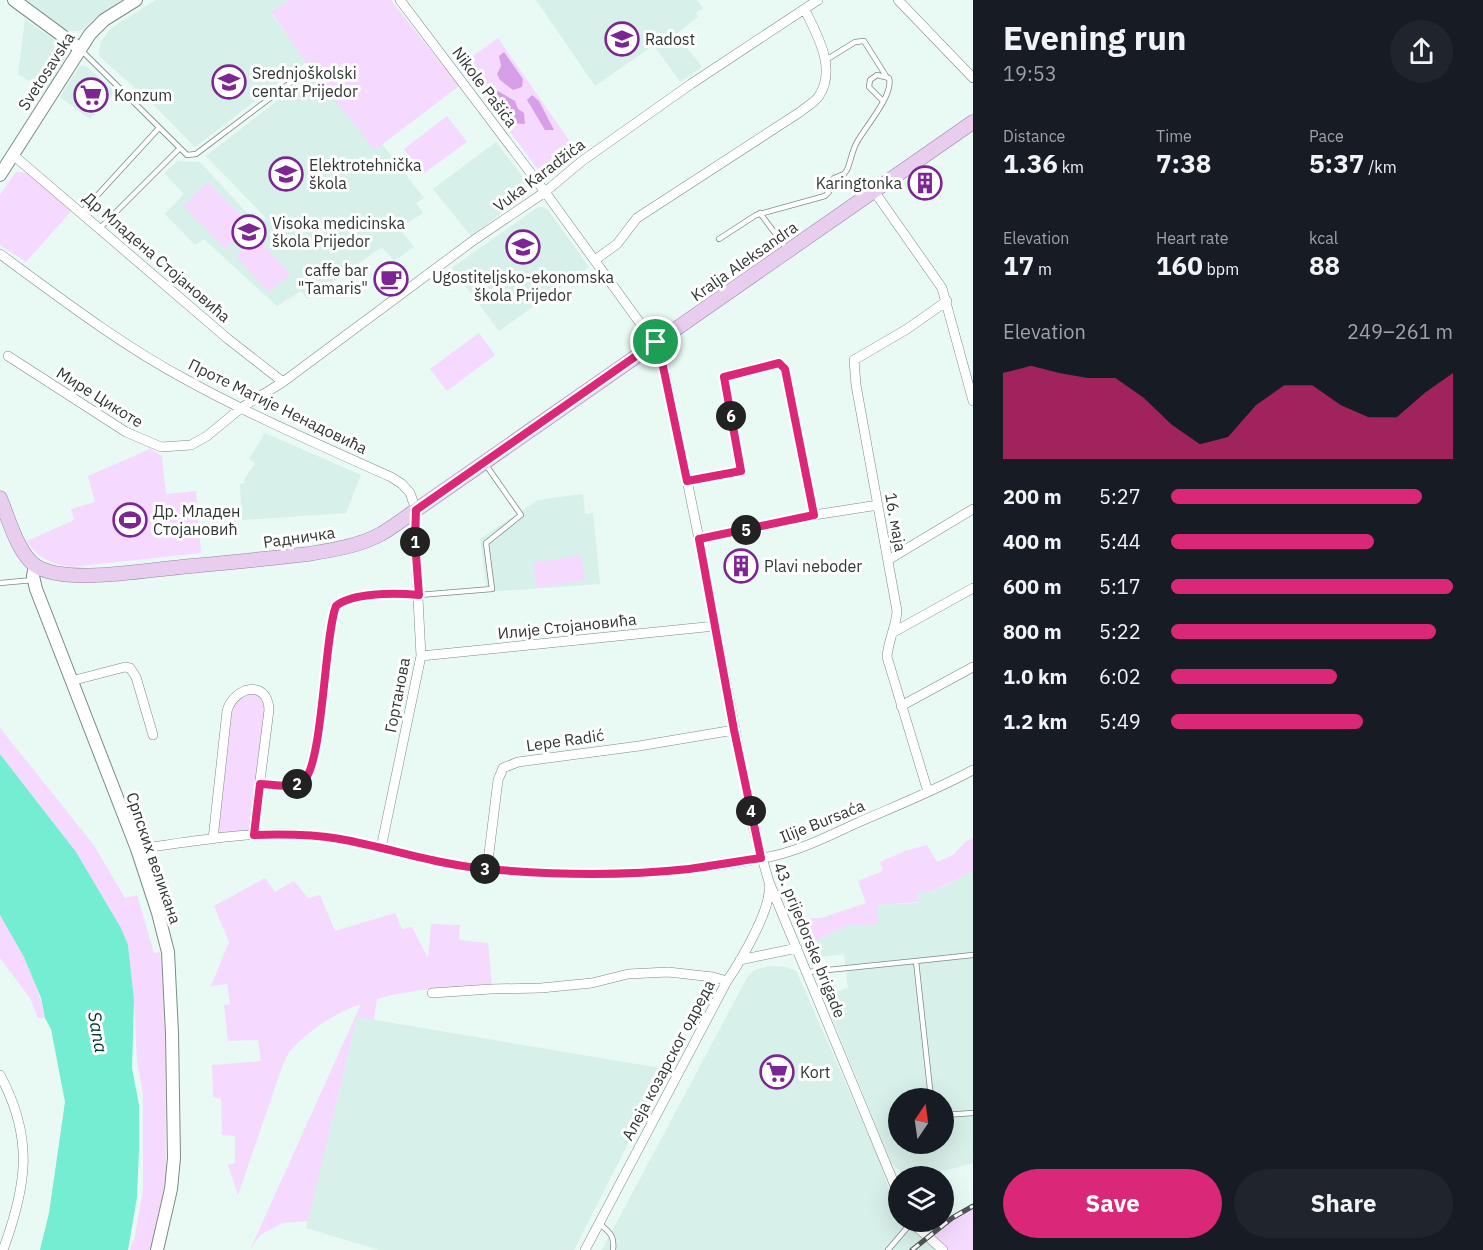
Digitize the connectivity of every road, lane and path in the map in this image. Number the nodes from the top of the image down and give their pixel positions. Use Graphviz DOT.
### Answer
graph roads {
  1 [pos="14,0"];
  2 [pos="136,0"];
  3 [pos="400,0"];
  4 [pos="818,0"];
  5 [pos="898,0"];
  6 [pos="805,10"];
  7 [pos="79,48"];
  8 [pos="825,60"];
  9 [pos="302,74"];
  10 [pos="886,76"];
  11 [pos="973,78"];
  12 [pos="883,101"];
  13 [pos="973,122"];
  14 [pos="159,128"];
  15 [pos="179,149"];
  16 [pos="12,154"];
  17 [pos="0,175"];
  18 [pos="874,191"];
  19 [pos="545,192"];
  20 [pos="82,212"];
  21 [pos="760,213"];
  22 [pos="100,228"];
  23 [pos="719,239"];
  24 [pos="788,250"];
  25 [pos="0,254"];
  26 [pos="595,260"];
  27 [pos="947,301"];
  28 [pos="656,342"];
  29 [pos="8,356"];
  30 [pos="282,382"];
  31 [pos="973,400"];
  32 [pos="241,408"];
  33 [pos="484,463"];
  34 [pos="687,481"];
  35 [pos="0,498"];
  36 [pos="878,505"];
  37 [pos="973,509"];
  38 [pos="416,510"];
  39 [pos="814,515"];
  40 [pos="699,539"];
  41 [pos="888,560"];
  42 [pos="34,565"];
  43 [pos="33,580"];
  44 [pos="0,583"];
  45 [pos="973,588"];
  46 [pos="419,595"];
  47 [pos="715,626"];
  48 [pos="892,633"];
  49 [pos="421,656"];
  50 [pos="973,667"];
  51 [pos="71,681"];
  52 [pos="901,706"];
  53 [pos="734,730"];
  54 [pos="153,735"];
  55 [pos="973,770"];
  56 [pos="260,784"];
  57 [pos="928,792"];
  58 [pos="254,835"];
  59 [pos="213,839"];
  60 [pos="381,848"];
  61 [pos="137,849"];
  62 [pos="761,858"];
  63 [pos="487,869"];
  64 [pos="769,882"];
  65 [pos="797,948"];
  66 [pos="973,955"];
  67 [pos="741,960"];
  68 [pos="916,961"];
  69 [pos="808,972"];
  70 [pos="727,981"];
  71 [pos="432,993"];
  72 [pos="0,1075"];
  73 [pos="930,1088"];
  74 [pos="973,1113"];
  75 [pos="954,1114"];
  76 [pos="888,1168"];
  77 [pos="599,1223"];
  78 [pos="903,1232"];
  79 [pos="922,1232"];
  80 [pos="3,1250"];
  81 [pos="158,1250"];
  82 [pos="585,1250"];
  83 [pos="613,1250"];
  84 [pos="888,1250"];
  85 [pos="943,1250"];
  1 -- 7 [label="main road"];
  2 -- 7 [label="main road, Svetosavska"];
  3 -- 19 [label="street, Nikole Pašića"];
  4 -- 6 [label="street, Vuka Karadžića"];
  5 -- 11 [label="street"];
  6 -- 8 [label="street"];
  6 -- 19 [label="street, Vuka Karadžića"];
  7 -- 14 [label="lane"];
  7 -- 16 [label="main road, Svetosavska"];
  8 -- 10 [label="lane"];
  8 -- 26 [label="street"];
  9 -- 15 [label="lane"];
  10 -- 12 [label="lane"];
  10 -- 12 [label="lane"];
  12 -- 21 [label="lane"];
  13 -- 18 [label="main road, Kralja Aleksandra"];
  14 -- 15 [label="lane"];
  14 -- 20 [label="lane"];
  15 -- 22 [label="lane"];
  16 -- 17 [label="main road, Svetosavska"];
  16 -- 20 [label="street, Др Младена Стојановића"];
  18 -- 24 [label="main road, Kralja Aleksandra"];
  18 -- 27 [label="street"];
  19 -- 26 [label="street, 43. prijedorske brigade"];
  19 -- 30 [label="street, Vuka Karadžića"];
  20 -- 22 [label="street, Др Младена Стојановића"];
  21 -- 23 [label="lane"];
  21 -- 24 [label="lane"];
  22 -- 30 [label="street, Др Младена Стојановића"];
  24 -- 28 [label="main road, Kralja Aleksandra"];
  25 -- 32 [label="street, Проте Матије Ненадовића"];
  26 -- 28 [label="street, 43. prijedorske brigade"];
  27 -- 31 [label="street"];
  27 -- 36 [label="street, 16. маја"];
  28 -- 33 [label="main road, Kralja Aleksandra"];
  28 -- 34 [label="street, 43. prijedorske brigade"];
  29 -- 32 [label="street, Мире Цикоте"];
  30 -- 32 [label="street, Vuka Karadžića"];
  32 -- 38 [label="street, Проте Матије Ненадовића"];
  33 -- 38 [label="main road, Kralja Aleksandra"];
  33 -- 46 [label="lane"];
  34 -- 39 [label="lane"];
  34 -- 40 [label="street, 43. prijedorske brigade"];
  35 -- 42 [label="main road"];
  36 -- 39 [label="street"];
  36 -- 41 [label="street, 16. маја"];
  37 -- 41 [label="street"];
  38 -- 42 [label="main road, Радничка"];
  38 -- 46 [label="street, Гортанова"];
  39 -- 40 [label="street"];
  40 -- 47 [label="street, 43. prijedorske brigade"];
  41 -- 48 [label="street, 16. маја"];
  42 -- 43 [label="main road, Српских великана"];
  43 -- 44 [label="lane"];
  43 -- 51 [label="main road, Српских великана"];
  45 -- 48 [label="street"];
  46 -- 49 [label="street, Гортанова"];
  46 -- 56 [label="street"];
  47 -- 49 [label="street, Илије Стојановића"];
  47 -- 53 [label="street, 43. prijedorske brigade"];
  48 -- 52 [label="street, 16. маја"];
  49 -- 60 [label="street, Гортанова"];
  50 -- 52 [label="street"];
  51 -- 54 [label="street"];
  51 -- 61 [label="main road, Српских великана"];
  52 -- 57 [label="street, 16. маја"];
  53 -- 62 [label="street, 43. prijedorske brigade"];
  53 -- 63 [label="street, Lepe Radić"];
  55 -- 57 [label="street, Ilije Bursaća"];
  56 -- 58 [label="street"];
  56 -- 59 [label="street"];
  57 -- 62 [label="street, Ilije Bursaća"];
  58 -- 59 [label="street, Ilije Bursaća"];
  58 -- 60 [label="street, Ilije Bursaća"];
  59 -- 61 [label="street, Ilije Bursaća"];
  60 -- 63 [label="street, Ilije Bursaća"];
  61 -- 81 [label="main road, Српских великана"];
  62 -- 63 [label="street, Ilije Bursaća"];
  62 -- 64 [label="street, 43. prijedorske brigade"];
  64 -- 65 [label="street, 43. prijedorske brigade"];
  64 -- 67 [label="street, Алеја козарског одреда"];
  65 -- 67 [label="street"];
  65 -- 69 [label="street, 43. prijedorske brigade"];
  66 -- 68 [label="lane"];
  67 -- 70 [label="street, Алеја козарског одреда"];
  68 -- 69 [label="lane"];
  68 -- 73 [label="lane"];
  69 -- 76 [label="street, 43. prijedorske brigade"];
  70 -- 71 [label="street"];
  70 -- 77 [label="street, Алеја козарског одреда"];
  72 -- 80 [label="street"];
  74 -- 75 [label="lane"];
  77 -- 82 [label="street, Алеја козарског одреда"];
  77 -- 83 [label="lane"];
  78 -- 84 [label="lane"];
  79 -- 85 [label="street"];
}
